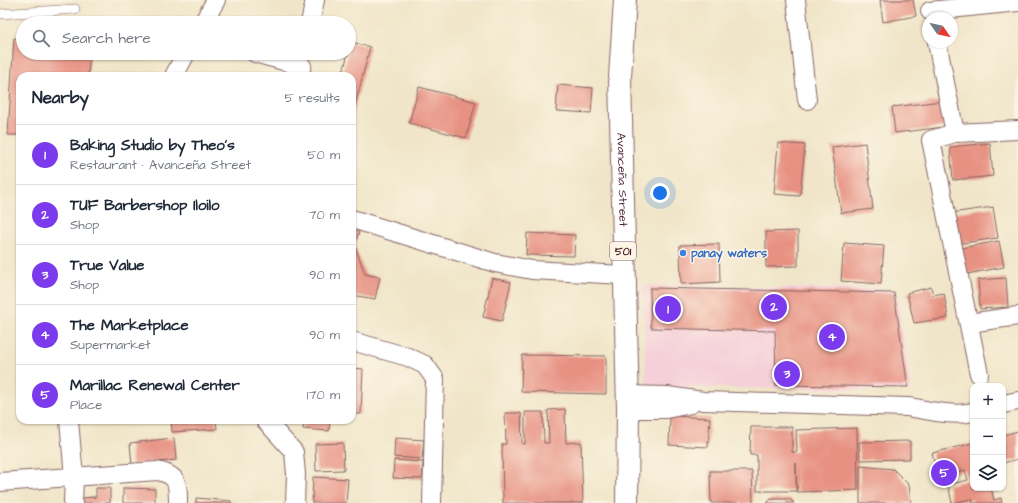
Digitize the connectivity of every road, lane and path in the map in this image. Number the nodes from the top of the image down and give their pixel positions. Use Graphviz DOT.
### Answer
graph roads {
  1 [pos="216,0"];
  2 [pos="315,0"];
  3 [pos="624,0"];
  4 [pos="796,0"];
  5 [pos="1018,2"];
  6 [pos="75,9"];
  7 [pos="929,10"];
  8 [pos="0,14"];
  9 [pos="207,16"];
  10 [pos="312,16"];
  11 [pos="938,48"];
  12 [pos="182,60"];
  13 [pos="282,60"];
  14 [pos="302,65"];
  15 [pos="176,72"];
  16 [pos="807,100"];
  17 [pos="1018,130"];
  18 [pos="956,133"];
  19 [pos="356,220"];
  20 [pos="623,275"];
  21 [pos="1018,316"];
  22 [pos="969,323"];
  23 [pos="356,342"];
  24 [pos="980,374"];
  25 [pos="1018,400"];
  26 [pos="627,402"];
  27 [pos="1006,403"];
  28 [pos="970,413"];
  29 [pos="69,424"];
  30 [pos="269,424"];
  31 [pos="74,478"];
  32 [pos="0,482"];
  33 [pos="74,503"];
  34 [pos="178,503"];
  35 [pos="295,503"];
  36 [pos="432,503"];
  37 [pos="627,503"];
  1 -- 9 [label="street"];
  2 -- 10 [label="street"];
  3 -- 20 [label="main road, Avanceña Street / 501"];
  4 -- 16 [label="street"];
  5 -- 7 [label="street"];
  6 -- 8 [label="lane"];
  11 -- 18 [label="street"];
  12 -- 15 [label="street"];
  13 -- 14 [label="street"];
  17 -- 18 [label="street"];
  18 -- 22 [label="street"];
  19 -- 20 [label="street"];
  20 -- 26 [label="main road, Avanceña Street / 501"];
  21 -- 22 [label="street"];
  22 -- 24 [label="street"];
  23 -- 36 [label="street"];
  25 -- 27 [label="street"];
  26 -- 28 [label="street"];
  26 -- 37 [label="main road, Avanceña Street / 501"];
  29 -- 31 [label="street"];
  30 -- 35 [label="street"];
  31 -- 32 [label="street"];
  31 -- 33 [label="street"];
  31 -- 34 [label="street"];
}
